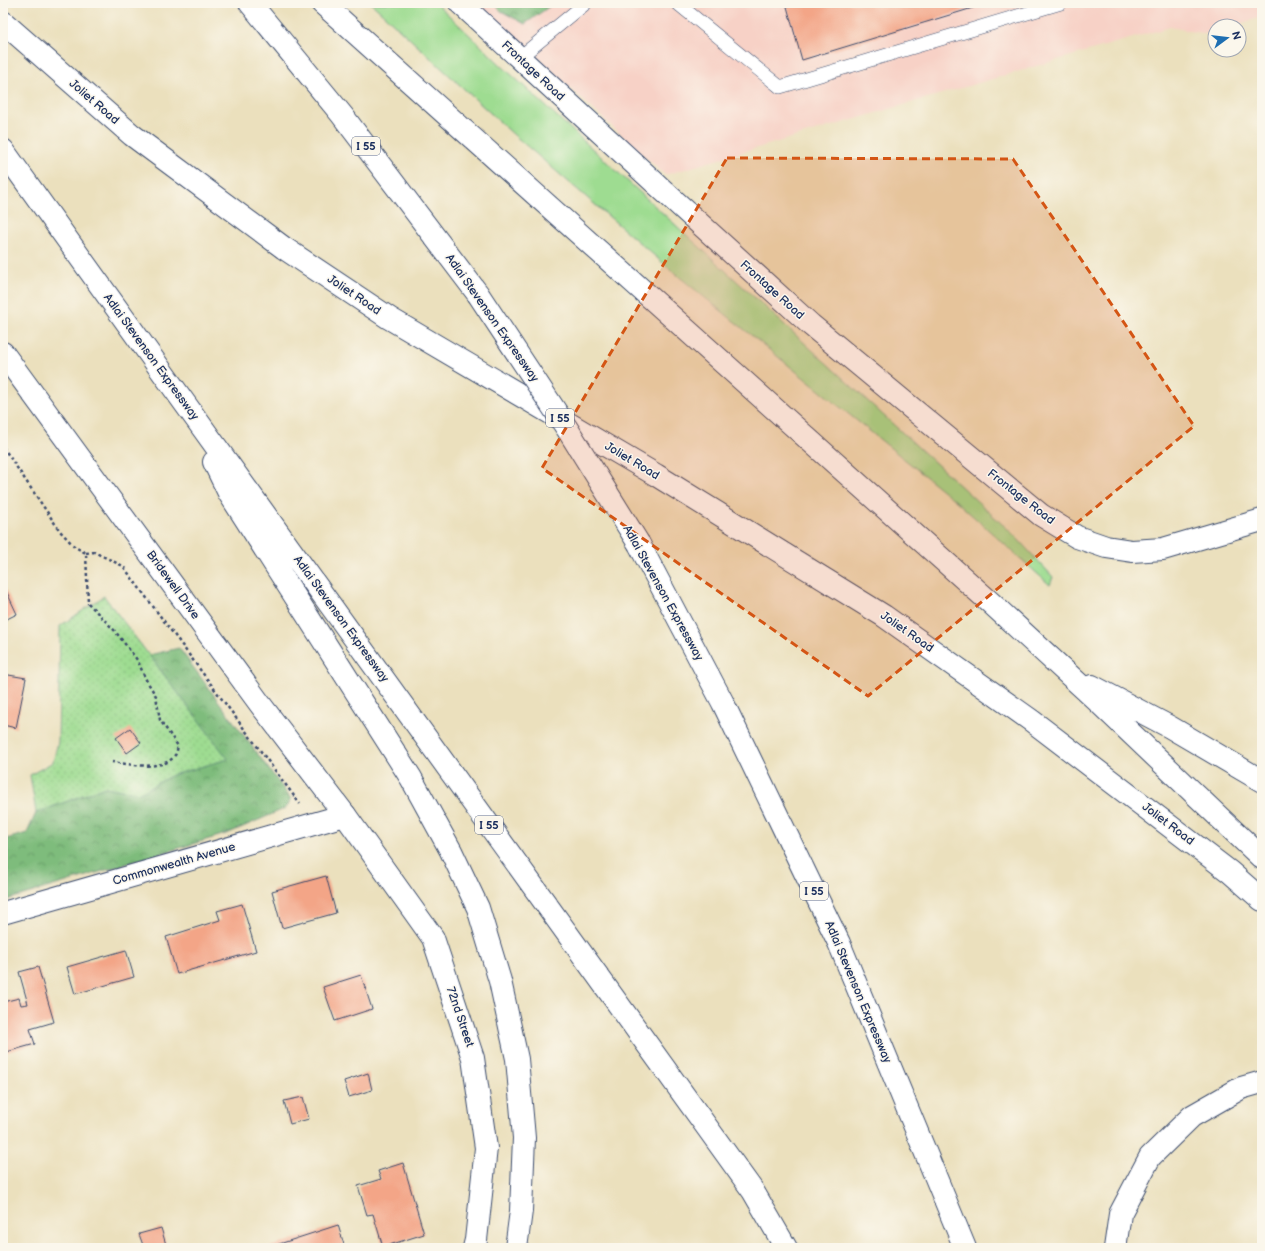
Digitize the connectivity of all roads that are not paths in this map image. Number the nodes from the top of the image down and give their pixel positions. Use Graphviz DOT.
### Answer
graph roads {
  1 [pos="250,3"];
  2 [pos="322,3"];
  3 [pos="460,3"];
  4 [pos="586,3"];
  5 [pos="677,3"];
  6 [pos="1061,3"];
  7 [pos="3,22"];
  8 [pos="519,58"];
  9 [pos="3,150"];
  10 [pos="3,353"];
  11 [pos="186,405"];
  12 [pos="1262,520"];
  13 [pos="1065,672"];
  14 [pos="1262,781"];
  15 [pos="345,815"];
  16 [pos="1262,858"];
  17 [pos="1262,900"];
  18 [pos="3,913"];
  19 [pos="1262,1082"];
  20 [pos="474,1248"];
  21 [pos="516,1248"];
  22 [pos="786,1248"];
  23 [pos="965,1248"];
  24 [pos="1115,1248"];
  1 -- 23 [label="main road, Adlai Stevenson Expressway / I 55, bridge"];
  2 -- 13 [label="main road"];
  3 -- 8 [label="main road, Frontage Road"];
  4 -- 8 [label="lane"];
  5 -- 6 [label="lane"];
  7 -- 17 [label="main road, Joliet Road"];
  8 -- 12 [label="main road, Frontage Road"];
  9 -- 11 [label="main road, Adlai Stevenson Expressway / I 55"];
  10 -- 15 [label="main road, Bridewell Drive"];
  11 -- 21 [label="main road"];
  11 -- 22 [label="main road, Adlai Stevenson Expressway / I 55"];
  13 -- 14 [label="main road"];
  13 -- 16 [label="main road"];
  15 -- 18 [label="main road, Commonwealth Avenue"];
  15 -- 20 [label="main road, 72nd Street"];
  19 -- 24 [label="main road"];
}
